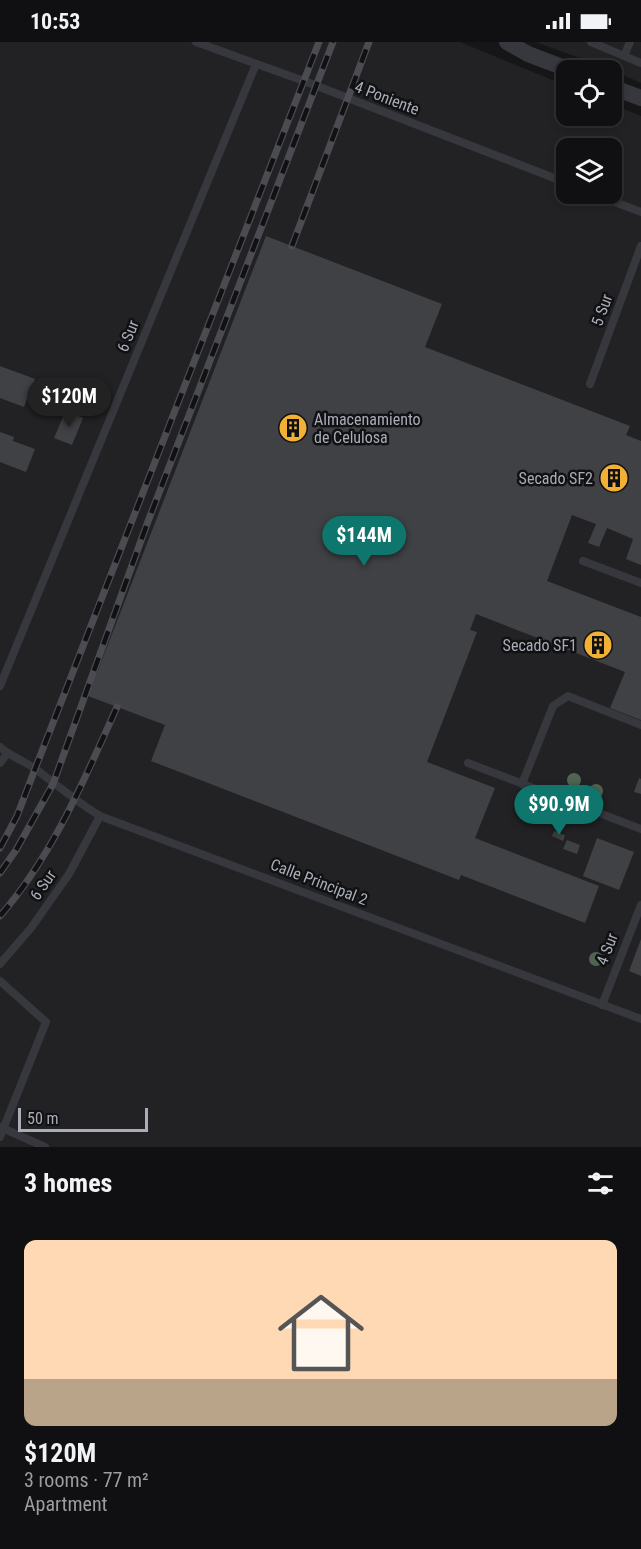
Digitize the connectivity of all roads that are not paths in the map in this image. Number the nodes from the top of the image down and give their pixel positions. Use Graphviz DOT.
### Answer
graph roads {
  1 [pos="196,42"];
  2 [pos="507,42"];
  3 [pos="591,42"];
  4 [pos="630,42"];
  5 [pos="624,56"];
  6 [pos="641,63"];
  7 [pos="256,64"];
  8 [pos="556,64"];
  9 [pos="622,91"];
  10 [pos="641,98"];
  11 [pos="556,179"];
  12 [pos="620,204"];
  13 [pos="641,212"];
  14 [pos="641,246"];
  15 [pos="590,384"];
  16 [pos="583,561"];
  17 [pos="641,583"];
  18 [pos="0,686"];
  19 [pos="641,725"];
  20 [pos="0,747"];
  21 [pos="7,754"];
  22 [pos="0,763"];
  23 [pos="468,763"];
  24 [pos="522,784"];
  25 [pos="100,816"];
  26 [pos="641,829"];
  27 [pos="641,905"];
  28 [pos="0,964"];
  29 [pos="0,981"];
  30 [pos="602,1005"];
  31 [pos="641,1019"];
  32 [pos="1,1131"];
  33 [pos="45,1147"];
  1 -- 7 [label="lane, 4 Poniente"];
  2 -- 8 [label="street"];
  3 -- 5 [label="lane"];
  4 -- 5 [label="lane"];
  5 -- 6 [label="lane"];
  7 -- 11 [label="lane, 4 Poniente"];
  7 -- 18 [label="lane, 6 Sur"];
  9 -- 10 [label="street"];
  12 -- 13 [label="lane"];
  14 -- 15 [label="lane, 5 Sur"];
  16 -- 17 [label="lane"];
  19 -- 24 [label="lane"];
  20 -- 21 [label="lane, Calle Principal 2"];
  21 -- 22 [label="lane"];
  21 -- 25 [label="lane, Calle Principal 2"];
  23 -- 24 [label="lane"];
  24 -- 26 [label="lane"];
  25 -- 28 [label="lane, 6 Sur"];
  25 -- 30 [label="lane, Calle Principal 2"];
  27 -- 30 [label="lane, 4 Sur"];
  29 -- 32 [label="lane"];
  30 -- 31 [label="lane, Calle Principal 2"];
  32 -- 33 [label="lane"];
}
